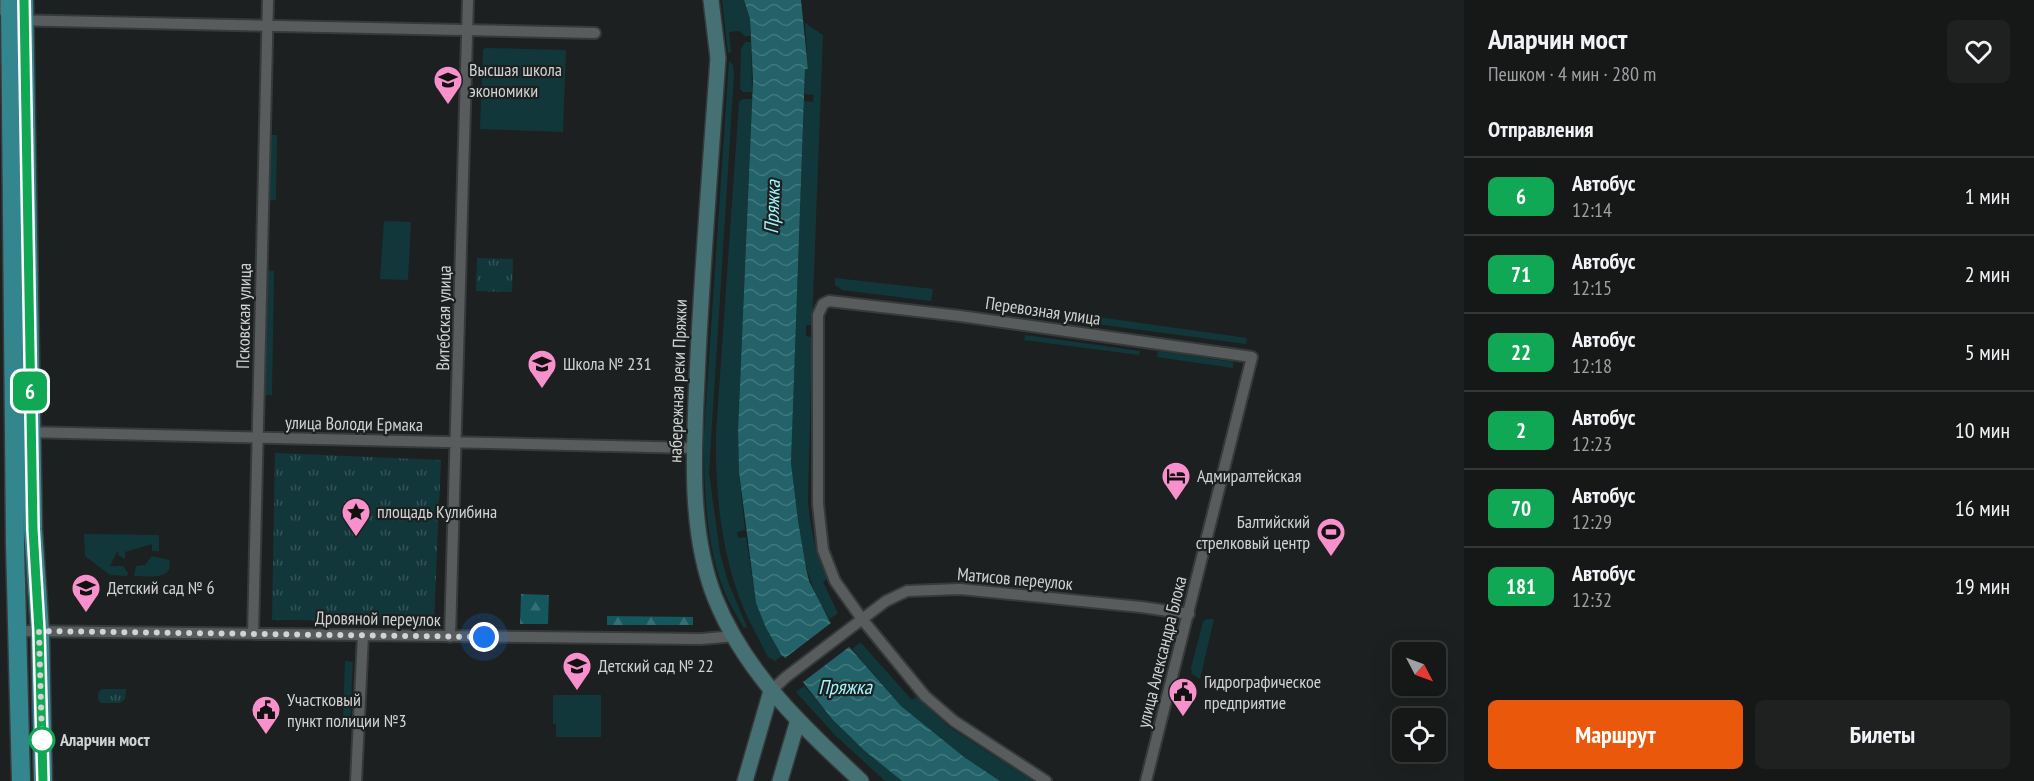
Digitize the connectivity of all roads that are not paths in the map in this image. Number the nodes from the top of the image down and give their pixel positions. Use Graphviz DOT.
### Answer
graph roads {
  1 [pos="10,0"];
  2 [pos="24,0"];
  3 [pos="268,0"];
  4 [pos="468,0"];
  5 [pos="711,0"];
  6 [pos="11,15"];
  7 [pos="267,26"];
  8 [pos="468,30"];
  9 [pos="595,33"];
  10 [pos="1252,357"];
  11 [pos="22,432"];
  12 [pos="258,438"];
  13 [pos="457,442"];
  14 [pos="693,448"];
  15 [pos="1189,614"];
  16 [pos="862,619"];
  17 [pos="19,631"];
  18 [pos="39,631"];
  19 [pos="253,633"];
  20 [pos="363,635"];
  21 [pos="735,636"];
  22 [pos="450,637"];
  23 [pos="771,691"];
  24 [pos="798,720"];
  25 [pos="21,781"];
  26 [pos="43,781"];
  27 [pos="356,781"];
  28 [pos="745,781"];
  29 [pos="780,781"];
  30 [pos="861,781"];
  31 [pos="1046,781"];
  32 [pos="1146,781"];
  1 -- 6 [label="main road"];
  2 -- 6 [label="main road"];
  3 -- 7 [label="street, Псковская улица"];
  4 -- 8 [label="street, Витебская улица"];
  5 -- 14 [label="main road, набережная реки Пряжки"];
  6 -- 7 [label="street"];
  6 -- 11 [label="main road"];
  7 -- 8 [label="street"];
  7 -- 12 [label="street, Псковская улица"];
  8 -- 9 [label="street"];
  8 -- 13 [label="street, Витебская улица"];
  10 -- 15 [label="street, улица Александра Блока"];
  10 -- 16 [label="street, Перевозная улица"];
  11 -- 12 [label="street, улица Володи Ермака"];
  11 -- 17 [label="main road"];
  11 -- 18 [label="main road"];
  12 -- 13 [label="street, улица Володи Ермака"];
  12 -- 19 [label="street, Псковская улица"];
  13 -- 14 [label="street, улица Володи Ермака"];
  13 -- 22 [label="street, Витебская улица"];
  14 -- 21 [label="main road, набережная реки Пряжки"];
  15 -- 16 [label="street, Матисов переулок"];
  15 -- 32 [label="street, улица Александра Блока"];
  16 -- 23 [label="street, Матисов переулок"];
  16 -- 31 [label="street"];
  17 -- 18 [label="street, Дровяной переулок"];
  17 -- 25 [label="main road"];
  18 -- 19 [label="street, Дровяной переулок"];
  18 -- 26 [label="main road"];
  19 -- 20 [label="street, Дровяной переулок"];
  20 -- 22 [label="street, Дровяной переулок"];
  20 -- 27 [label="street"];
  21 -- 22 [label="street, Дровяной переулок"];
  21 -- 23 [label="main road, набережная реки Пряжки"];
  23 -- 24 [label="main road, набережная реки Пряжки"];
  23 -- 28 [label="main road"];
  24 -- 29 [label="main road"];
  24 -- 30 [label="main road, набережная реки Пряжки"];
}
